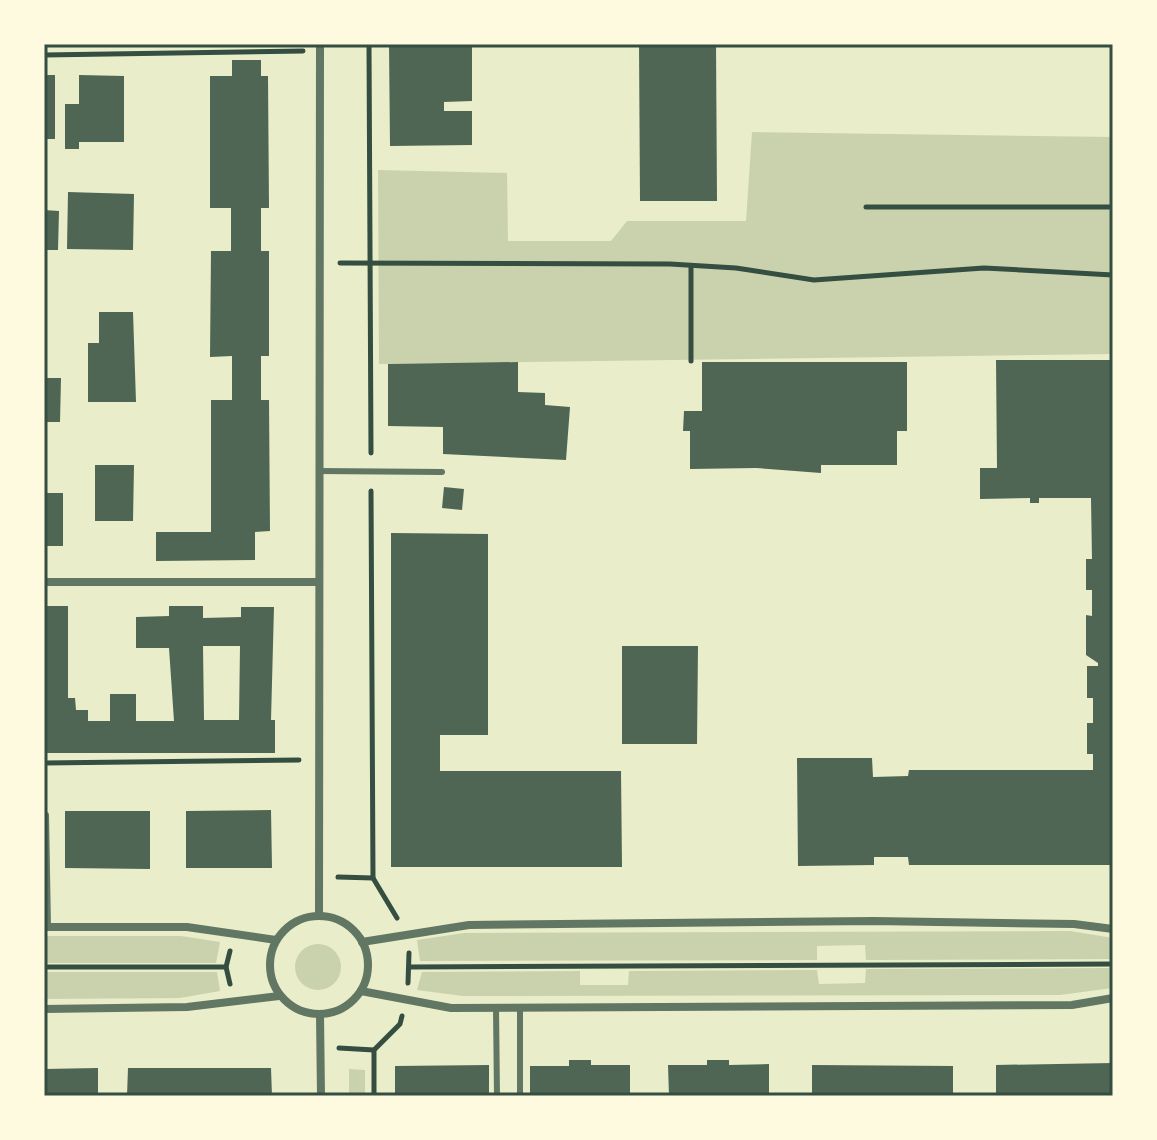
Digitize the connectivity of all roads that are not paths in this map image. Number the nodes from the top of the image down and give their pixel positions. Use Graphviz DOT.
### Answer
graph roads {
  1 [pos="320,48"];
  2 [pos="319,471"];
  3 [pos="442,472"];
  4 [pos="44,582"];
  5 [pos="319,582"];
  6 [pos="46,815"];
  7 [pos="319,915"];
  8 [pos="46,927"];
  9 [pos="1113,929"];
  10 [pos="276,940"];
  11 [pos="362,942"];
  12 [pos="361,991"];
  13 [pos="279,996"];
  14 [pos="1113,998"];
  15 [pos="496,1007"];
  16 [pos="520,1007"];
  17 [pos="44,1009"];
  18 [pos="320,1015"];
  19 [pos="321,1096"];
  20 [pos="497,1096"];
  21 [pos="520,1096"];
  1 -- 2 [label="street"];
  2 -- 3 [label="lane"];
  2 -- 5 [label="street"];
  4 -- 5 [label="street"];
  5 -- 7 [label="street"];
  6 -- 8 [label="lane"];
  7 -- 10 [label="street"];
  7 -- 11 [label="street"];
  8 -- 10 [label="street"];
  9 -- 11 [label="street"];
  10 -- 13 [label="street"];
  11 -- 12 [label="street"];
  12 -- 15 [label="street"];
  12 -- 18 [label="street"];
  13 -- 17 [label="street"];
  13 -- 18 [label="street"];
  14 -- 16 [label="street"];
  15 -- 16 [label="street"];
  15 -- 20 [label="lane"];
  16 -- 21 [label="lane"];
  18 -- 19 [label="street"];
}
